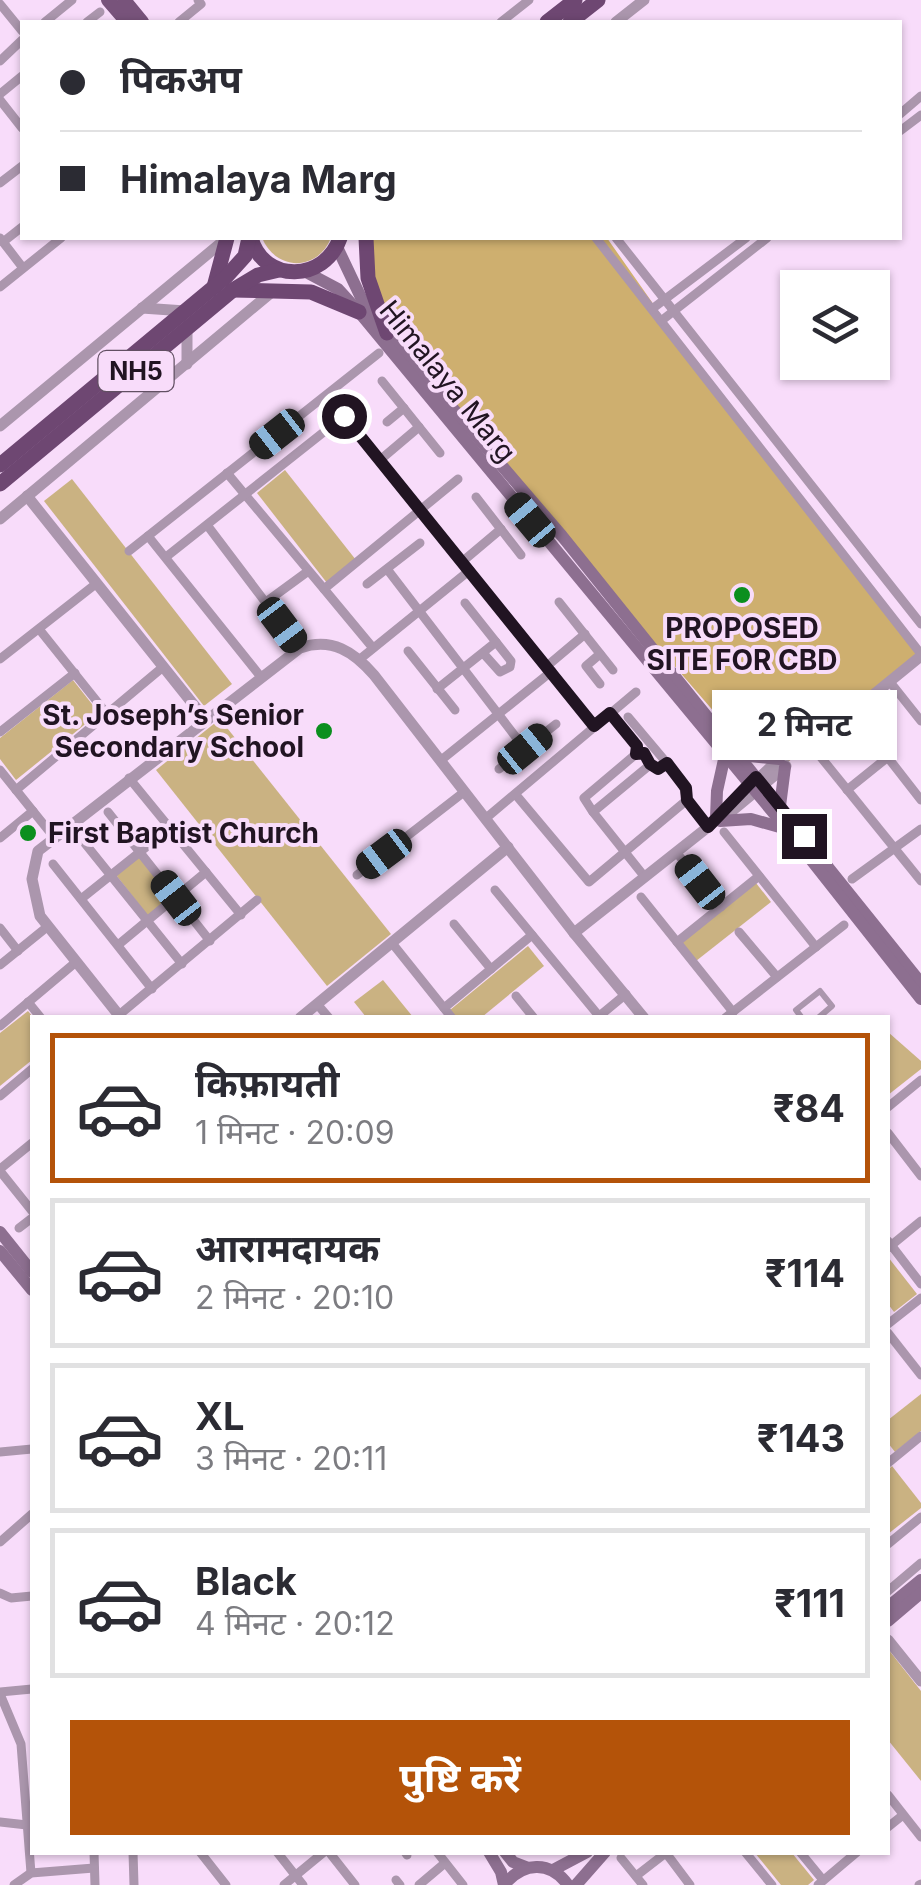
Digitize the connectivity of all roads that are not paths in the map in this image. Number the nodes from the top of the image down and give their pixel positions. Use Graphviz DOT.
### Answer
graph roads {
  1 [pos="529,0"];
  2 [pos="575,0"];
  3 [pos="598,0"];
  4 [pos="644,0"];
  5 [pos="202,1"];
  6 [pos="68,2"];
  7 [pos="0,4"];
  8 [pos="46,20"];
  9 [pos="181,20"];
  10 [pos="504,20"];
  11 [pos="549,20"];
  12 [pos="573,20"];
  13 [pos="619,20"];
  14 [pos="20,29"];
  15 [pos="20,42"];
  16 [pos="0,61"];
  17 [pos="20,78"];
  18 [pos="921,96"];
  19 [pos="0,97"];
  20 [pos="902,112"];
  21 [pos="19,116"];
  22 [pos="20,168"];
  23 [pos="0,184"];
  24 [pos="1,240"];
  25 [pos="59,240"];
  26 [pos="225,240"];
  27 [pos="226,240"];
  28 [pos="249,240"];
  29 [pos="251,240"];
  30 [pos="366,240"];
  31 [pos="598,240"];
  32 [pos="618,240"];
  33 [pos="743,240"];
  34 [pos="763,240"];
  35 [pos="338,242"];
  36 [pos="24,268"];
  37 [pos="279,270"];
  38 [pos="306,272"];
  39 [pos="0,287"];
  40 [pos="214,287"];
  41 [pos="233,290"];
  42 [pos="275,290"];
  43 [pos="665,300"];
  44 [pos="142,308"];
  45 [pos="652,309"];
  46 [pos="185,311"];
  47 [pos="674,311"];
  48 [pos="359,312"];
  49 [pos="661,321"];
  50 [pos="188,328"];
  51 [pos="387,333"];
  52 [pos="379,353"];
  53 [pos="187,364"];
  54 [pos="382,381"];
  55 [pos="328,395"];
  56 [pos="404,408"];
  57 [pos="344,416"];
  58 [pos="387,422"];
  59 [pos="0,426"];
  60 [pos="418,427"];
  61 [pos="440,453"];
  62 [pos="380,460"];
  63 [pos="0,465"];
  64 [pos="227,473"];
  65 [pos="458,479"];
  66 [pos="0,484"];
  67 [pos="244,494"];
  68 [pos="27,496"];
  69 [pos="476,497"];
  70 [pos="420,509"];
  71 [pos="0,519"];
  72 [pos="206,524"];
  73 [pos="501,529"];
  74 [pos="148,536"];
  75 [pos="420,543"];
  76 [pos="129,551"];
  77 [pos="521,555"];
  78 [pos="166,558"];
  79 [pos="466,566"];
  80 [pos="387,568"];
  81 [pos="307,572"];
  82 [pos="97,583"];
  83 [pos="367,584"];
  84 [pos="324,588"];
  85 [pos="266,602"];
  86 [pos="559,602"];
  87 [pos="465,603"];
  88 [pos="420,611"];
  89 [pos="921,624"];
  90 [pos="39,629"];
  91 [pos="584,634"];
  92 [pos="496,642"];
  93 [pos="300,648"];
  94 [pos="373,648"];
  95 [pos="408,651"];
  96 [pos="483,653"];
  97 [pos="600,654"];
  98 [pos="921,655"];
  99 [pos="360,659"];
  100 [pos="0,660"];
  101 [pos="164,666"];
  102 [pos="464,667"];
  103 [pos="550,668"];
  104 [pos="613,670"];
  105 [pos="74,673"];
  106 [pos="261,677"];
  107 [pos="890,682"];
  108 [pos="600,684"];
  109 [pos="438,689"];
  110 [pos="636,692"];
  111 [pos="454,710"];
  112 [pos="498,713"];
  113 [pos="610,713"];
  114 [pos="107,714"];
  115 [pos="628,716"];
  116 [pos="206,719"];
  117 [pos="921,721"];
  118 [pos="862,722"];
  119 [pos="556,724"];
  120 [pos="594,726"];
  121 [pos="0,732"];
  122 [pos="811,745"];
  123 [pos="525,749"];
  124 [pos="636,754"];
  125 [pos="732,755"];
  126 [pos="888,757"];
  127 [pos="440,761"];
  128 [pos="667,763"];
  129 [pos="782,763"];
  130 [pos="650,764"];
  131 [pos="0,770"];
  132 [pos="499,770"];
  133 [pos="921,777"];
  134 [pos="128,778"];
  135 [pos="756,785"];
  136 [pos="910,786"];
  137 [pos="16,790"];
  138 [pos="847,790"];
  139 [pos="464,792"];
  140 [pos="516,795"];
  141 [pos="687,800"];
  142 [pos="921,800"];
  143 [pos="780,806"];
  144 [pos="33,811"];
  145 [pos="108,812"];
  146 [pos="593,812"];
  147 [pos="486,819"];
  148 [pos="717,825"];
  149 [pos="170,828"];
  150 [pos="786,828"];
  151 [pos="920,834"];
  152 [pos="53,836"];
  153 [pos="79,836"];
  154 [pos="0,838"];
  155 [pos="508,847"];
  156 [pos="895,848"];
  157 [pos="140,852"];
  158 [pos="624,852"];
  159 [pos="676,852"];
  160 [pos="53,864"];
  161 [pos="206,872"];
  162 [pos="356,875"];
  163 [pos="111,876"];
  164 [pos="644,876"];
  165 [pos="759,876"];
  166 [pos="852,878"];
  167 [pos="921,882"];
  168 [pos="495,890"];
  169 [pos="640,897"];
  170 [pos="176,898"];
  171 [pos="81,899"];
  172 [pos="257,900"];
  173 [pos="720,907"];
  174 [pos="241,915"];
  175 [pos="148,921"];
  176 [pos="454,924"];
  177 [pos="844,925"];
  178 [pos="47,927"];
  179 [pos="0,928"];
  180 [pos="739,932"];
  181 [pos="574,933"];
  182 [pos="532,935"];
  183 [pos="210,941"];
  184 [pos="392,942"];
  185 [pos="677,942"];
  186 [pos="118,946"];
  187 [pos="816,946"];
  188 [pos="18,951"];
  189 [pos="76,962"];
  190 [pos="182,964"];
  191 [pos="0,966"];
  192 [pos="491,969"];
  193 [pos="777,977"];
  194 [pos="921,983"];
  195 [pos="152,989"];
  196 [pos="626,994"];
  197 [pos="516,996"];
  198 [pos="921,999"];
  199 [pos="28,1002"];
  200 [pos="317,1004"];
  201 [pos="444,1008"];
  202 [pos="39,1015"];
  203 [pos="119,1015"];
  204 [pos="121,1015"];
  205 [pos="304,1015"];
  206 [pos="326,1015"];
  207 [pos="450,1015"];
  208 [pos="532,1015"];
  209 [pos="596,1015"];
  210 [pos="600,1015"];
  211 [pos="642,1015"];
  212 [pos="729,1015"];
  213 [pos="800,1015"];
  214 [pos="822,1015"];
  215 [pos="0,1026"];
  216 [pos="30,1071"];
  217 [pos="921,1080"];
  218 [pos="1,1093"];
  219 [pos="890,1105"];
  220 [pos="890,1135"];
  221 [pos="30,1145"];
  222 [pos="0,1170"];
  223 [pos="921,1176"];
  224 [pos="30,1211"];
  225 [pos="30,1216"];
  226 [pos="921,1221"];
  227 [pos="19,1228"];
  228 [pos="0,1232"];
  229 [pos="890,1244"];
  230 [pos="890,1246"];
  231 [pos="6,1258"];
  232 [pos="30,1271"];
  233 [pos="921,1284"];
  234 [pos="30,1288"];
  235 [pos="921,1298"];
  236 [pos="890,1322"];
  237 [pos="890,1336"];
  238 [pos="921,1375"];
  239 [pos="921,1436"];
  240 [pos="30,1449"];
  241 [pos="0,1452"];
  242 [pos="890,1458"];
  243 [pos="30,1516"];
  244 [pos="921,1516"];
  245 [pos="0,1542"];
  246 [pos="890,1542"];
  247 [pos="921,1564"];
  248 [pos="921,1580"];
  249 [pos="890,1588"];
  250 [pos="0,1593"];
  251 [pos="921,1593"];
  252 [pos="30,1596"];
  253 [pos="890,1605"];
  254 [pos="890,1618"];
  255 [pos="890,1642"];
  256 [pos="921,1680"];
  257 [pos="30,1689"];
  258 [pos="0,1693"];
  259 [pos="890,1798"];
  260 [pos="29,1809"];
  261 [pos="903,1815"];
  262 [pos="0,1822"];
  263 [pos="28,1825"];
  264 [pos="890,1825"];
  265 [pos="921,1837"];
  266 [pos="94,1855"];
  267 [pos="133,1855"];
  268 [pos="202,1855"];
  269 [pos="278,1855"];
  270 [pos="323,1855"];
  271 [pos="329,1855"];
  272 [pos="438,1855"];
  273 [pos="491,1855"];
  274 [pos="507,1855"];
  275 [pos="581,1855"];
  276 [pos="603,1855"];
  277 [pos="664,1855"];
  278 [pos="668,1855"];
  279 [pos="747,1855"];
  280 [pos="802,1855"];
  281 [pos="854,1855"];
  282 [pos="622,1858"];
  283 [pos="445,1863"];
  284 [pos="526,1867"];
  285 [pos="94,1868"];
  286 [pos="553,1870"];
  287 [pos="58,1871"];
  288 [pos="31,1873"];
  289 [pos="295,1876"];
  290 [pos="640,1881"];
  291 [pos="349,1883"];
  292 [pos="821,1883"];
  293 [pos="56,1884"];
  294 [pos="14,1885"];
  295 [pos="95,1885"];
  296 [pos="134,1885"];
  297 [pos="226,1885"];
  298 [pos="284,1885"];
  299 [pos="302,1885"];
  300 [pos="419,1885"];
  301 [pos="463,1885"];
  302 [pos="504,1885"];
  303 [pos="568,1885"];
  304 [pos="576,1885"];
  305 [pos="690,1885"];
  306 [pos="772,1885"];
  1 -- 10 [label="street"];
  2 -- 11 [label="highway"];
  3 -- 12 [label="highway"];
  4 -- 13 [label="street"];
  5 -- 9 [label="street"];
  6 -- 8 [label="street"];
  7 -- 14 [label="street"];
  15 -- 16 [label="street"];
  17 -- 19 [label="street"];
  18 -- 20 [label="street"];
  19 -- 21 [label="street"];
  22 -- 23 [label="street"];
  24 -- 36 [label="street"];
  25 -- 36 [label="street"];
  26 -- 44 [label="street"];
  27 -- 40 [label="highway"];
  28 -- 40 [label="highway, NH5"];
  29 -- 37 [label="highway, NH5"];
  30 -- 51 [label="highway"];
  31 -- 45 [label="street"];
  32 -- 43 [label="street"];
  33 -- 43 [label="street"];
  34 -- 47 [label="street"];
  35 -- 38 [label="highway"];
  35 -- 51 [label="main road, Himalaya Marg"];
  36 -- 39 [label="street"];
  37 -- 38 [label="highway, NH5"];
  37 -- 41 [label="highway, NH5"];
  38 -- 48 [label="main road, Himalaya Marg"];
  40 -- 46 [label="highway, NH5"];
  41 -- 42 [label="highway"];
  41 -- 50 [label="highway, NH5"];
  42 -- 48 [label="highway"];
  42 -- 53 [label="street"];
  43 -- 45 [label="street"];
  43 -- 47 [label="street"];
  44 -- 46 [label="street"];
  44 -- 59 [label="street"];
  45 -- 49 [label="street"];
  46 -- 63 [label="highway, NH5"];
  47 -- 49 [label="street"];
  47 -- 89 [label="street"];
  48 -- 125 [label="main road, Himalaya Marg"];
  49 -- 98 [label="street"];
  50 -- 53 [label="street"];
  50 -- 66 [label="highway, NH5"];
  51 -- 125 [label="main road, Himalaya Marg"];
  52 -- 55 [label="street"];
  53 -- 68 [label="street"];
  54 -- 56 [label="street"];
  55 -- 57 [label="street"];
  55 -- 64 [label="street"];
  56 -- 58 [label="street"];
  56 -- 60 [label="street"];
  57 -- 62 [label="street"];
  57 -- 67 [label="street"];
  60 -- 61 [label="street"];
  60 -- 62 [label="street"];
  62 -- 70 [label="street"];
  64 -- 67 [label="street"];
  64 -- 74 [label="street"];
  65 -- 70 [label="street"];
  67 -- 72 [label="street"];
  67 -- 81 [label="street"];
  68 -- 71 [label="street"];
  68 -- 82 [label="street"];
  69 -- 73 [label="street"];
  70 -- 79 [label="street"];
  70 -- 84 [label="street"];
  72 -- 78 [label="street"];
  72 -- 85 [label="street"];
  73 -- 77 [label="street"];
  73 -- 79 [label="street"];
  74 -- 76 [label="street"];
  74 -- 78 [label="street"];
  75 -- 80 [label="street"];
  78 -- 106 [label="street"];
  79 -- 88 [label="street"];
  79 -- 103 [label="street"];
  80 -- 83 [label="street"];
  80 -- 88 [label="street"];
  81 -- 84 [label="street"];
  81 -- 85 [label="street"];
  82 -- 90 [label="street"];
  82 -- 101 [label="street"];
  84 -- 94 [label="street"];
  85 -- 93 [label="street"];
  86 -- 91 [label="street"];
  87 -- 92 [label="street"];
  88 -- 94 [label="street"];
  88 -- 102 [label="street"];
  90 -- 100 [label="street"];
  90 -- 105 [label="street"];
  91 -- 97 [label="street"];
  91 -- 103 [label="street"];
  92 -- 96 [label="street"];
  92 -- 96 [label="street"];
  93 -- 99 [label="street"];
  93 -- 106 [label="street"];
  94 -- 99 [label="street"];
  95 -- 109 [label="street"];
  96 -- 102 [label="street"];
  97 -- 104 [label="street"];
  97 -- 108 [label="street"];
  98 -- 107 [label="street"];
  99 -- 127 [label="street"];
  101 -- 114 [label="street"];
  101 -- 116 [label="street"];
  102 -- 109 [label="street"];
  102 -- 112 [label="street"];
  103 -- 112 [label="street"];
  103 -- 120 [label="street"];
  105 -- 114 [label="street"];
  105 -- 121 [label="street"];
  106 -- 116 [label="street"];
  107 -- 117 [label="street"];
  107 -- 122 [label="street"];
  109 -- 111 [label="street"];
  110 -- 113 [label="street"];
  112 -- 123 [label="street"];
  112 -- 127 [label="street"];
  113 -- 120 [label="street"];
  113 -- 124 [label="street"];
  114 -- 137 [label="street"];
  115 -- 128 [label="street"];
  116 -- 134 [label="street"];
  118 -- 126 [label="street"];
  119 -- 123 [label="street"];
  120 -- 140 [label="street"];
  122 -- 129 [label="street"];
  122 -- 138 [label="street"];
  123 -- 132 [label="street"];
  124 -- 130 [label="street"];
  124 -- 146 [label="street"];
  125 -- 129 [label="main road"];
  125 -- 135 [label="main road, Himalaya Marg"];
  125 -- 148 [label="main road"];
  126 -- 136 [label="street"];
  126 -- 138 [label="street"];
  127 -- 139 [label="street"];
  128 -- 130 [label="street"];
  128 -- 141 [label="street"];
  129 -- 135 [label="street"];
  129 -- 143 [label="main road"];
  130 -- 146 [label="street"];
  131 -- 137 [label="street"];
  133 -- 136 [label="street"];
  134 -- 149 [label="street"];
  134 -- 152 [label="street"];
  135 -- 143 [label="main road, Himalaya Marg"];
  135 -- 148 [label="street"];
  135 -- 150 [label="main road, Himalaya Marg"];
  136 -- 142 [label="street"];
  137 -- 144 [label="street"];
  138 -- 156 [label="street"];
  139 -- 147 [label="street"];
  139 -- 162 [label="street"];
  140 -- 147 [label="street"];
  140 -- 158 [label="street"];
  141 -- 148 [label="street"];
  141 -- 158 [label="street"];
  143 -- 194 [label="main road, Himalaya Marg"];
  144 -- 152 [label="street"];
  144 -- 154 [label="street"];
  145 -- 157 [label="street"];
  146 -- 158 [label="street"];
  147 -- 155 [label="street"];
  148 -- 150 [label="main road"];
  148 -- 159 [label="street"];
  148 -- 165 [label="street"];
  149 -- 157 [label="street"];
  149 -- 161 [label="street"];
  150 -- 198 [label="main road, Himalaya Marg"];
  151 -- 156 [label="street"];
  152 -- 178 [label="street"];
  153 -- 163 [label="street"];
  155 -- 181 [label="street"];
  155 -- 184 [label="street"];
  156 -- 166 [label="street"];
  156 -- 167 [label="street"];
  157 -- 163 [label="street"];
  157 -- 170 [label="street"];
  158 -- 164 [label="street"];
  159 -- 164 [label="street"];
  159 -- 173 [label="street"];
  160 -- 171 [label="street"];
  161 -- 170 [label="street"];
  161 -- 174 [label="street"];
  163 -- 171 [label="street"];
  163 -- 175 [label="street"];
  164 -- 181 [label="street"];
  165 -- 173 [label="street"];
  165 -- 187 [label="street"];
  168 -- 182 [label="street"];
  169 -- 185 [label="street"];
  170 -- 175 [label="street"];
  170 -- 183 [label="street"];
  171 -- 186 [label="street"];
  172 -- 174 [label="street"];
  173 -- 185 [label="street"];
  174 -- 183 [label="street"];
  175 -- 186 [label="street"];
  175 -- 190 [label="street"];
  176 -- 192 [label="street"];
  177 -- 187 [label="street"];
  178 -- 188 [label="street"];
  178 -- 189 [label="street"];
  179 -- 188 [label="street"];
  180 -- 193 [label="street"];
  181 -- 196 [label="street"];
  182 -- 192 [label="street"];
  182 -- 209 [label="street"];
  183 -- 190 [label="street"];
  184 -- 200 [label="street"];
  184 -- 201 [label="street"];
  185 -- 212 [label="street"];
  186 -- 195 [label="street"];
  187 -- 193 [label="street"];
  188 -- 191 [label="street"];
  189 -- 199 [label="street"];
  189 -- 203 [label="street"];
  190 -- 195 [label="street"];
  192 -- 201 [label="street"];
  193 -- 212 [label="street"];
  195 -- 204 [label="street"];
  196 -- 210 [label="street"];
  196 -- 211 [label="street"];
  197 -- 208 [label="street"];
  199 -- 202 [label="street"];
  199 -- 215 [label="street"];
  200 -- 205 [label="street"];
  200 -- 206 [label="street"];
  201 -- 207 [label="street"];
  213 -- 214 [label="street"];
  216 -- 218 [label="street"];
  217 -- 219 [label="street"];
  220 -- 223 [label="street"];
  221 -- 222 [label="street"];
  222 -- 224 [label="street"];
  225 -- 227 [label="street"];
  226 -- 229 [label="street"];
  228 -- 231 [label="main road"];
  230 -- 233 [label="street"];
  231 -- 232 [label="main road"];
  231 -- 234 [label="main road"];
  235 -- 236 [label="street"];
  237 -- 238 [label="street"];
  239 -- 242 [label="street"];
  240 -- 241 [label="street"];
  243 -- 245 [label="street"];
  244 -- 246 [label="street"];
  247 -- 249 [label="street"];
  248 -- 253 [label="main road"];
  250 -- 252 [label="street"];
  251 -- 254 [label="main road"];
  255 -- 256 [label="street"];
  257 -- 258 [label="street"];
  258 -- 260 [label="street"];
  259 -- 261 [label="street"];
  260 -- 263 [label="street"];
  261 -- 264 [label="street"];
  261 -- 265 [label="street"];
  262 -- 263 [label="street"];
  263 -- 288 [label="street"];
  266 -- 285 [label="street"];
  267 -- 296 [label="street"];
  268 -- 297 [label="street"];
  269 -- 289 [label="street"];
  270 -- 289 [label="street"];
  271 -- 291 [label="street"];
  272 -- 283 [label="street"];
  273 -- 302 [label="main road"];
  274 -- 284 [label="main road"];
  275 -- 286 [label="main road"];
  276 -- 304 [label="main road"];
  277 -- 290 [label="street"];
  278 -- 305 [label="street"];
  279 -- 306 [label="street"];
  280 -- 292 [label="street"];
  281 -- 292 [label="street"];
  282 -- 290 [label="street"];
  283 -- 300 [label="street"];
  283 -- 301 [label="street"];
  284 -- 286 [label="main road"];
  284 -- 302 [label="main road"];
  285 -- 287 [label="street"];
  285 -- 295 [label="street"];
  286 -- 303 [label="main road"];
  287 -- 288 [label="street"];
  287 -- 293 [label="street"];
  288 -- 294 [label="street"];
  289 -- 298 [label="street"];
  289 -- 299 [label="street"];
}
